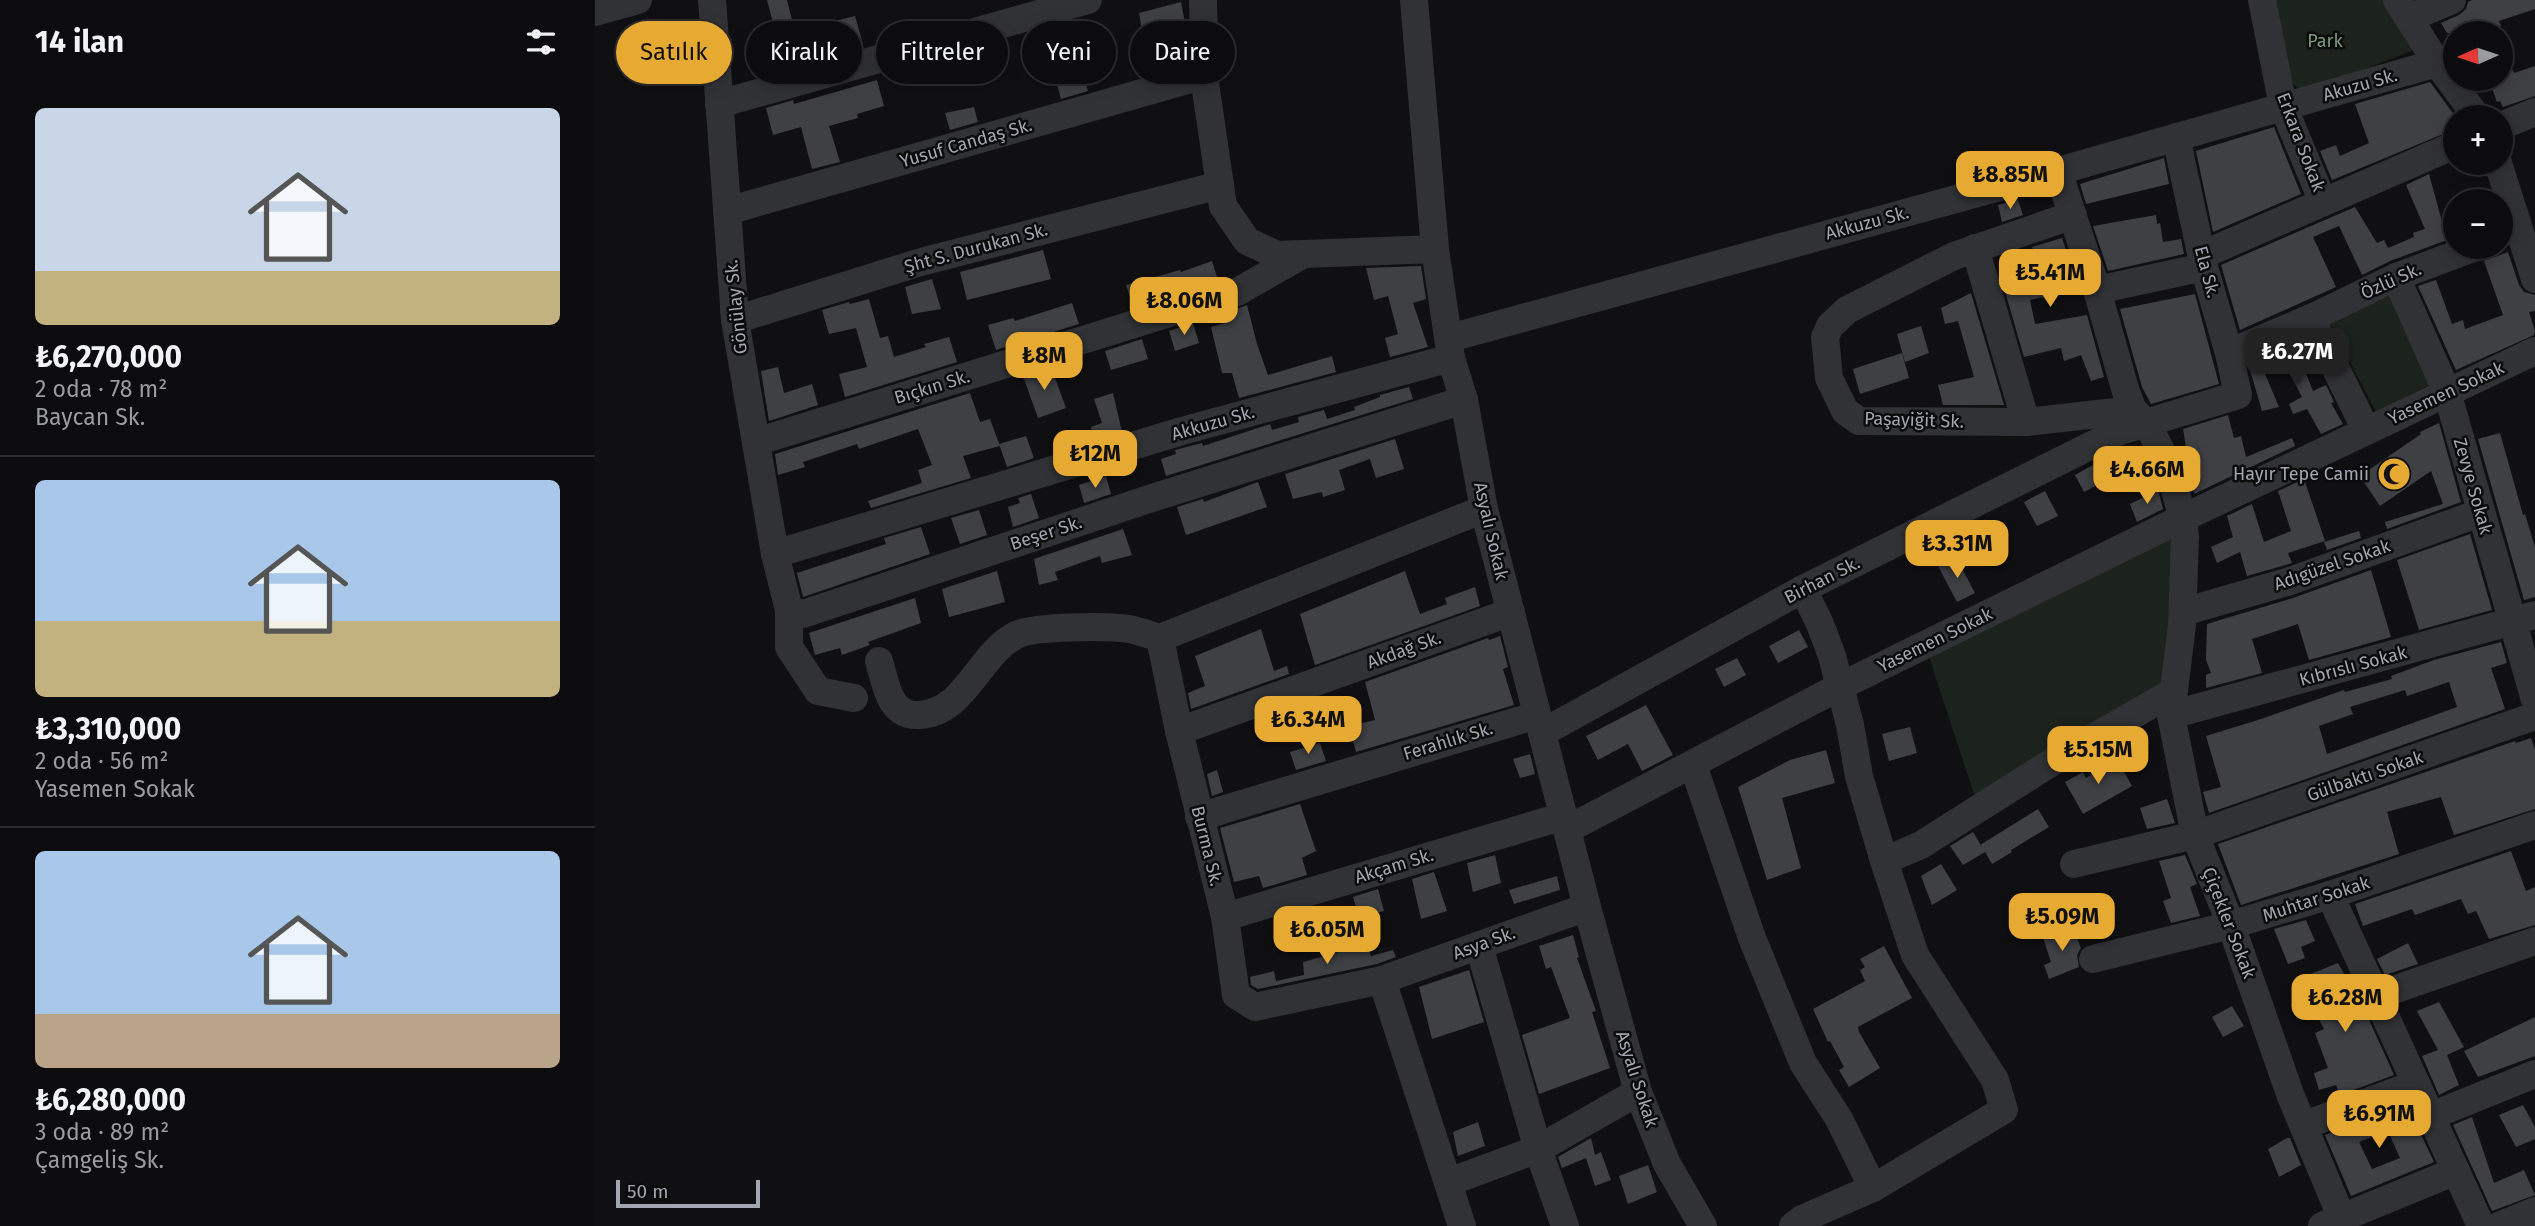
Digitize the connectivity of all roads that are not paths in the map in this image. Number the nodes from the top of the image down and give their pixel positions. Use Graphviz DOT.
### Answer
graph roads {
  1 [pos="636,0"];
  2 [pos="712,0"];
  3 [pos="1088,0"];
  4 [pos="1203,0"];
  5 [pos="1414,0"];
  6 [pos="2262,0"];
  7 [pos="2452,0"];
  8 [pos="2403,9"];
  9 [pos="595,12"];
  10 [pos="1204,21"];
  11 [pos="2437,63"];
  12 [pos="1173,84"];
  13 [pos="1206,84"];
  14 [pos="719,104"];
  15 [pos="2468,105"];
  16 [pos="2283,106"];
  17 [pos="2535,112"];
  18 [pos="2513,121"];
  19 [pos="2176,137"];
  20 [pos="2443,150"];
  21 [pos="2058,171"];
  22 [pos="2502,175"];
  23 [pos="1220,184"];
  24 [pos="2323,202"];
  25 [pos="727,211"];
  26 [pos="2073,215"];
  27 [pos="2519,232"];
  28 [pos="1975,248"];
  29 [pos="1435,249"];
  30 [pos="1302,255"];
  31 [pos="2444,259"];
  32 [pos="2203,261"];
  33 [pos="2396,277"];
  34 [pos="2535,279"];
  35 [pos="2097,290"];
  36 [pos="2311,318"];
  37 [pos="735,320"];
  38 [pos="1451,348"];
  39 [pos="2535,351"];
  40 [pos="2229,353"];
  41 [pos="2447,393"];
  42 [pos="1464,400"];
  43 [pos="2140,417"];
  44 [pos="2026,422"];
  45 [pos="2366,430"];
  46 [pos="756,442"];
  47 [pos="1485,509"];
  48 [pos="2480,513"];
  49 [pos="2183,518"];
  50 [pos="775,554"];
  51 [pos="1803,589"];
  52 [pos="789,610"];
  53 [pos="1511,612"];
  54 [pos="2183,612"];
  55 [pos="2523,619"];
  56 [pos="1160,638"];
  57 [pos="879,661"];
  58 [pos="1839,687"];
  59 [pos="854,698"];
  60 [pos="2535,700"];
  61 [pos="2172,704"];
  62 [pos="2535,716"];
  63 [pos="1539,724"];
  64 [pos="1179,731"];
  65 [pos="1693,765"];
  66 [pos="1199,817"];
  67 [pos="1566,822"];
  68 [pos="2535,825"];
  69 [pos="2195,835"];
  70 [pos="1884,860"];
  71 [pos="2074,864"];
  72 [pos="2330,895"];
  73 [pos="1587,907"];
  74 [pos="1225,917"];
  75 [pos="2231,925"];
  76 [pos="2535,941"];
  77 [pos="1479,946"];
  78 [pos="2093,959"];
  79 [pos="1382,980"];
  80 [pos="2376,996"];
  81 [pos="2535,1074"];
  82 [pos="2416,1084"];
  83 [pos="1638,1092"];
  84 [pos="2431,1116"];
  85 [pos="2305,1125"];
  86 [pos="1538,1149"];
  87 [pos="2456,1171"];
  88 [pos="1449,1182"];
  89 [pos="1873,1188"];
  90 [pos="2535,1211"];
  91 [pos="2336,1223"];
  92 [pos="1462,1226"];
  93 [pos="1565,1226"];
  94 [pos="1703,1226"];
  95 [pos="1793,1226"];
  96 [pos="2481,1226"];
  97 [pos="2499,1226"];
  1 -- 9 [label="street"];
  2 -- 14 [label="street, Gönülay Sk."];
  3 -- 14 [label="street"];
  4 -- 10 [label="street"];
  5 -- 29 [label="street, Asyalı Sokak"];
  6 -- 16 [label="street, Erkara Sokak"];
  7 -- 8 [label="street"];
  8 -- 11 [label="street"];
  11 -- 15 [label="street"];
  11 -- 16 [label="street, Akuzu Sk."];
  12 -- 25 [label="street, Yusuf Candaş Sk."];
  13 -- 23 [label="street"];
  14 -- 25 [label="street, Gönülay Sk."];
  16 -- 19 [label="street, Akkuzu Sk."];
  16 -- 24 [label="street, Erkara Sokak"];
  17 -- 18 [label="street"];
  19 -- 21 [label="street, Akkuzu Sk."];
  19 -- 32 [label="street, Ela Sk."];
  20 -- 24 [label="street"];
  21 -- 26 [label="street, Çiçekler Sokak"];
  21 -- 38 [label="street, Akkuzu Sk."];
  22 -- 27 [label="street"];
  23 -- 30 [label="street"];
  23 -- 37 [label="street, Şht S. Durukan Sk."];
  24 -- 32 [label="street"];
  25 -- 37 [label="street, Gönülay Sk."];
  26 -- 28 [label="street, Paşayiğit Sk."];
  26 -- 35 [label="street, Çiçekler Sokak"];
  27 -- 34 [label="street"];
  28 -- 44 [label="street"];
  28 -- 44 [label="street, Paşayiğit Sk."];
  29 -- 30 [label="street"];
  29 -- 38 [label="street, Asyalı Sokak"];
  30 -- 46 [label="street, Bıçkın Sk."];
  31 -- 33 [label="street, Özlü Sk."];
  32 -- 35 [label="street"];
  32 -- 40 [label="street, Ela Sk."];
  33 -- 36 [label="street, Özlü Sk."];
  33 -- 41 [label="street, Zevye Sokak"];
  35 -- 43 [label="street, Çiçekler Sokak"];
  36 -- 40 [label="street, Özlü Sk."];
  36 -- 45 [label="street"];
  37 -- 46 [label="street, Gönülay Sk."];
  38 -- 42 [label="street, Asyalı Sokak"];
  38 -- 50 [label="street, Akkuzu Sk."];
  39 -- 41 [label="street, Yasemen Sokak"];
  40 -- 43 [label="street, Ela Sk."];
  41 -- 45 [label="street, Yasemen Sokak"];
  41 -- 48 [label="street, Zevye Sokak"];
  42 -- 47 [label="street, Asyalı Sokak"];
  42 -- 52 [label="street, Beşer Sk."];
  43 -- 44 [label="street, Paşayiğit Sk."];
  43 -- 49 [label="street, Çiçekler Sokak"];
  43 -- 51 [label="street, Birhan Sk."];
  45 -- 49 [label="street, Yasemen Sokak"];
  46 -- 50 [label="street, Gönülay Sk."];
  47 -- 53 [label="street, Asyalı Sokak"];
  47 -- 56 [label="street"];
  48 -- 54 [label="street, Adıgüzel Sokak"];
  48 -- 55 [label="street, Zevye Sokak"];
  49 -- 54 [label="street, Çiçekler Sokak"];
  49 -- 58 [label="street, Yasemen Sokak"];
  50 -- 52 [label="street, Gönülay Sk."];
  51 -- 58 [label="street"];
  51 -- 63 [label="street, Birhan Sk."];
  52 -- 59 [label="street, Gönülay Sk."];
  53 -- 63 [label="street, Asyalı Sokak"];
  53 -- 64 [label="street, Akdağ Sk."];
  54 -- 61 [label="street, Çiçekler Sokak"];
  55 -- 60 [label="street, Zevye Sokak"];
  55 -- 61 [label="street, Kıbrıslı Sokak"];
  56 -- 57 [label="street"];
  56 -- 64 [label="street, Burma Sk."];
  58 -- 65 [label="street, Yasemen Sokak"];
  58 -- 70 [label="street"];
  61 -- 69 [label="street, Çiçekler Sokak"];
  61 -- 70 [label="street, Kıbrıslı Sokak"];
  62 -- 69 [label="street, Gülbaktı Sokak"];
  63 -- 66 [label="street, Ferahlık Sk."];
  63 -- 67 [label="street, Asyalı Sokak"];
  64 -- 66 [label="street, Burma Sk."];
  65 -- 67 [label="street, Yasemen Sokak"];
  65 -- 89 [label="street"];
  66 -- 74 [label="street, Burma Sk."];
  67 -- 73 [label="street, Asyalı Sokak"];
  67 -- 74 [label="street, Akçam Sk."];
  68 -- 72 [label="street, Muhtar Sokak"];
  69 -- 71 [label="street, Gülbaktı Sokak"];
  69 -- 75 [label="street, Çiçekler Sokak"];
  70 -- 89 [label="street"];
  72 -- 75 [label="street, Muhtar Sokak"];
  72 -- 80 [label="street"];
  73 -- 77 [label="street, Asya Sk."];
  73 -- 83 [label="street, Asyalı Sokak"];
  74 -- 79 [label="street, Burma Sk."];
  75 -- 78 [label="street, Muhtar Sokak"];
  75 -- 85 [label="street, Çiçekler Sokak"];
  76 -- 80 [label="street"];
  77 -- 79 [label="street, Asya Sk."];
  77 -- 86 [label="street"];
  79 -- 88 [label="street"];
  80 -- 82 [label="street"];
  81 -- 84 [label="street"];
  82 -- 84 [label="street"];
  82 -- 85 [label="street"];
  83 -- 86 [label="street"];
  83 -- 94 [label="street, Asyalı Sokak"];
  84 -- 87 [label="street"];
  85 -- 91 [label="street, Çiçekler Sokak"];
  86 -- 88 [label="street"];
  86 -- 93 [label="street"];
  87 -- 91 [label="street"];
  87 -- 96 [label="street"];
  88 -- 92 [label="street"];
  89 -- 95 [label="street"];
  90 -- 97 [label="street"];
}
